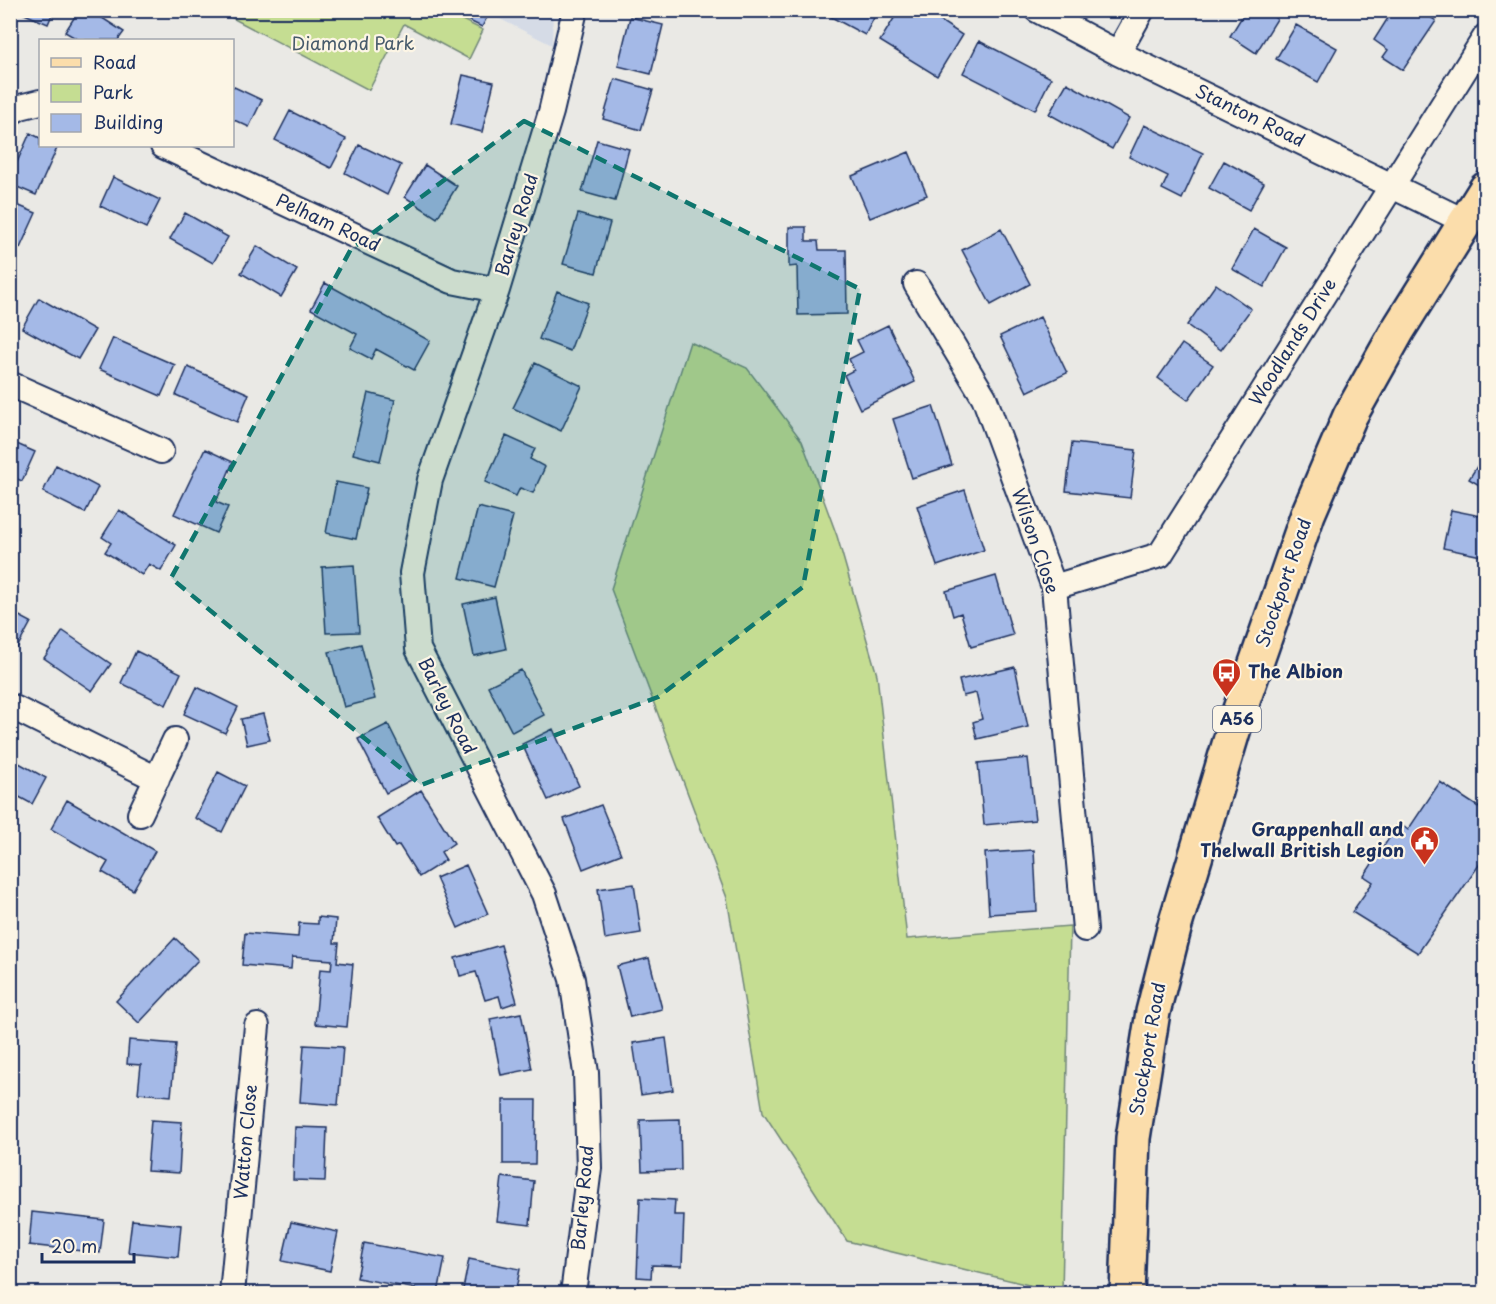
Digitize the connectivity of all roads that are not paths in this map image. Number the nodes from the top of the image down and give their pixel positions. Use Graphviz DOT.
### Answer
graph roads {
  1 [pos="575,10"];
  2 [pos="1037,10"];
  3 [pos="1142,10"];
  4 [pos="1485,36"];
  5 [pos="1118,53"];
  6 [pos="39,102"];
  7 [pos="10,113"];
  8 [pos="165,147"];
  9 [pos="1392,184"];
  10 [pos="1485,189"];
  11 [pos="1464,220"];
  12 [pos="916,284"];
  13 [pos="497,290"];
  14 [pos="10,384"];
  15 [pos="161,451"];
  16 [pos="1054,587"];
  17 [pos="10,706"];
  18 [pos="175,740"];
  19 [pos="157,779"];
  20 [pos="140,814"];
  21 [pos="1085,929"];
  22 [pos="257,1026"];
  23 [pos="231,1293"];
  24 [pos="573,1293"];
  25 [pos="1127,1293"];
  1 -- 13 [label="street, Barley Road"];
  2 -- 5 [label="street, Stanton Road"];
  3 -- 5 [label="street"];
  4 -- 9 [label="street, Woodlands Drive"];
  5 -- 9 [label="street, Stanton Road"];
  6 -- 7 [label="street"];
  8 -- 13 [label="street, Pelham Road"];
  9 -- 11 [label="street, Stanton Road"];
  9 -- 16 [label="street, Woodlands Drive"];
  10 -- 11 [label="main road, Stockport Road / A56"];
  11 -- 25 [label="main road, Stockport Road / A56"];
  12 -- 16 [label="street, Wilson Close"];
  13 -- 24 [label="street, Barley Road"];
  14 -- 15 [label="street"];
  16 -- 21 [label="street, Wilson Close"];
  17 -- 19 [label="street"];
  18 -- 19 [label="street"];
  19 -- 20 [label="street"];
  22 -- 23 [label="street, Watton Close"];
}
